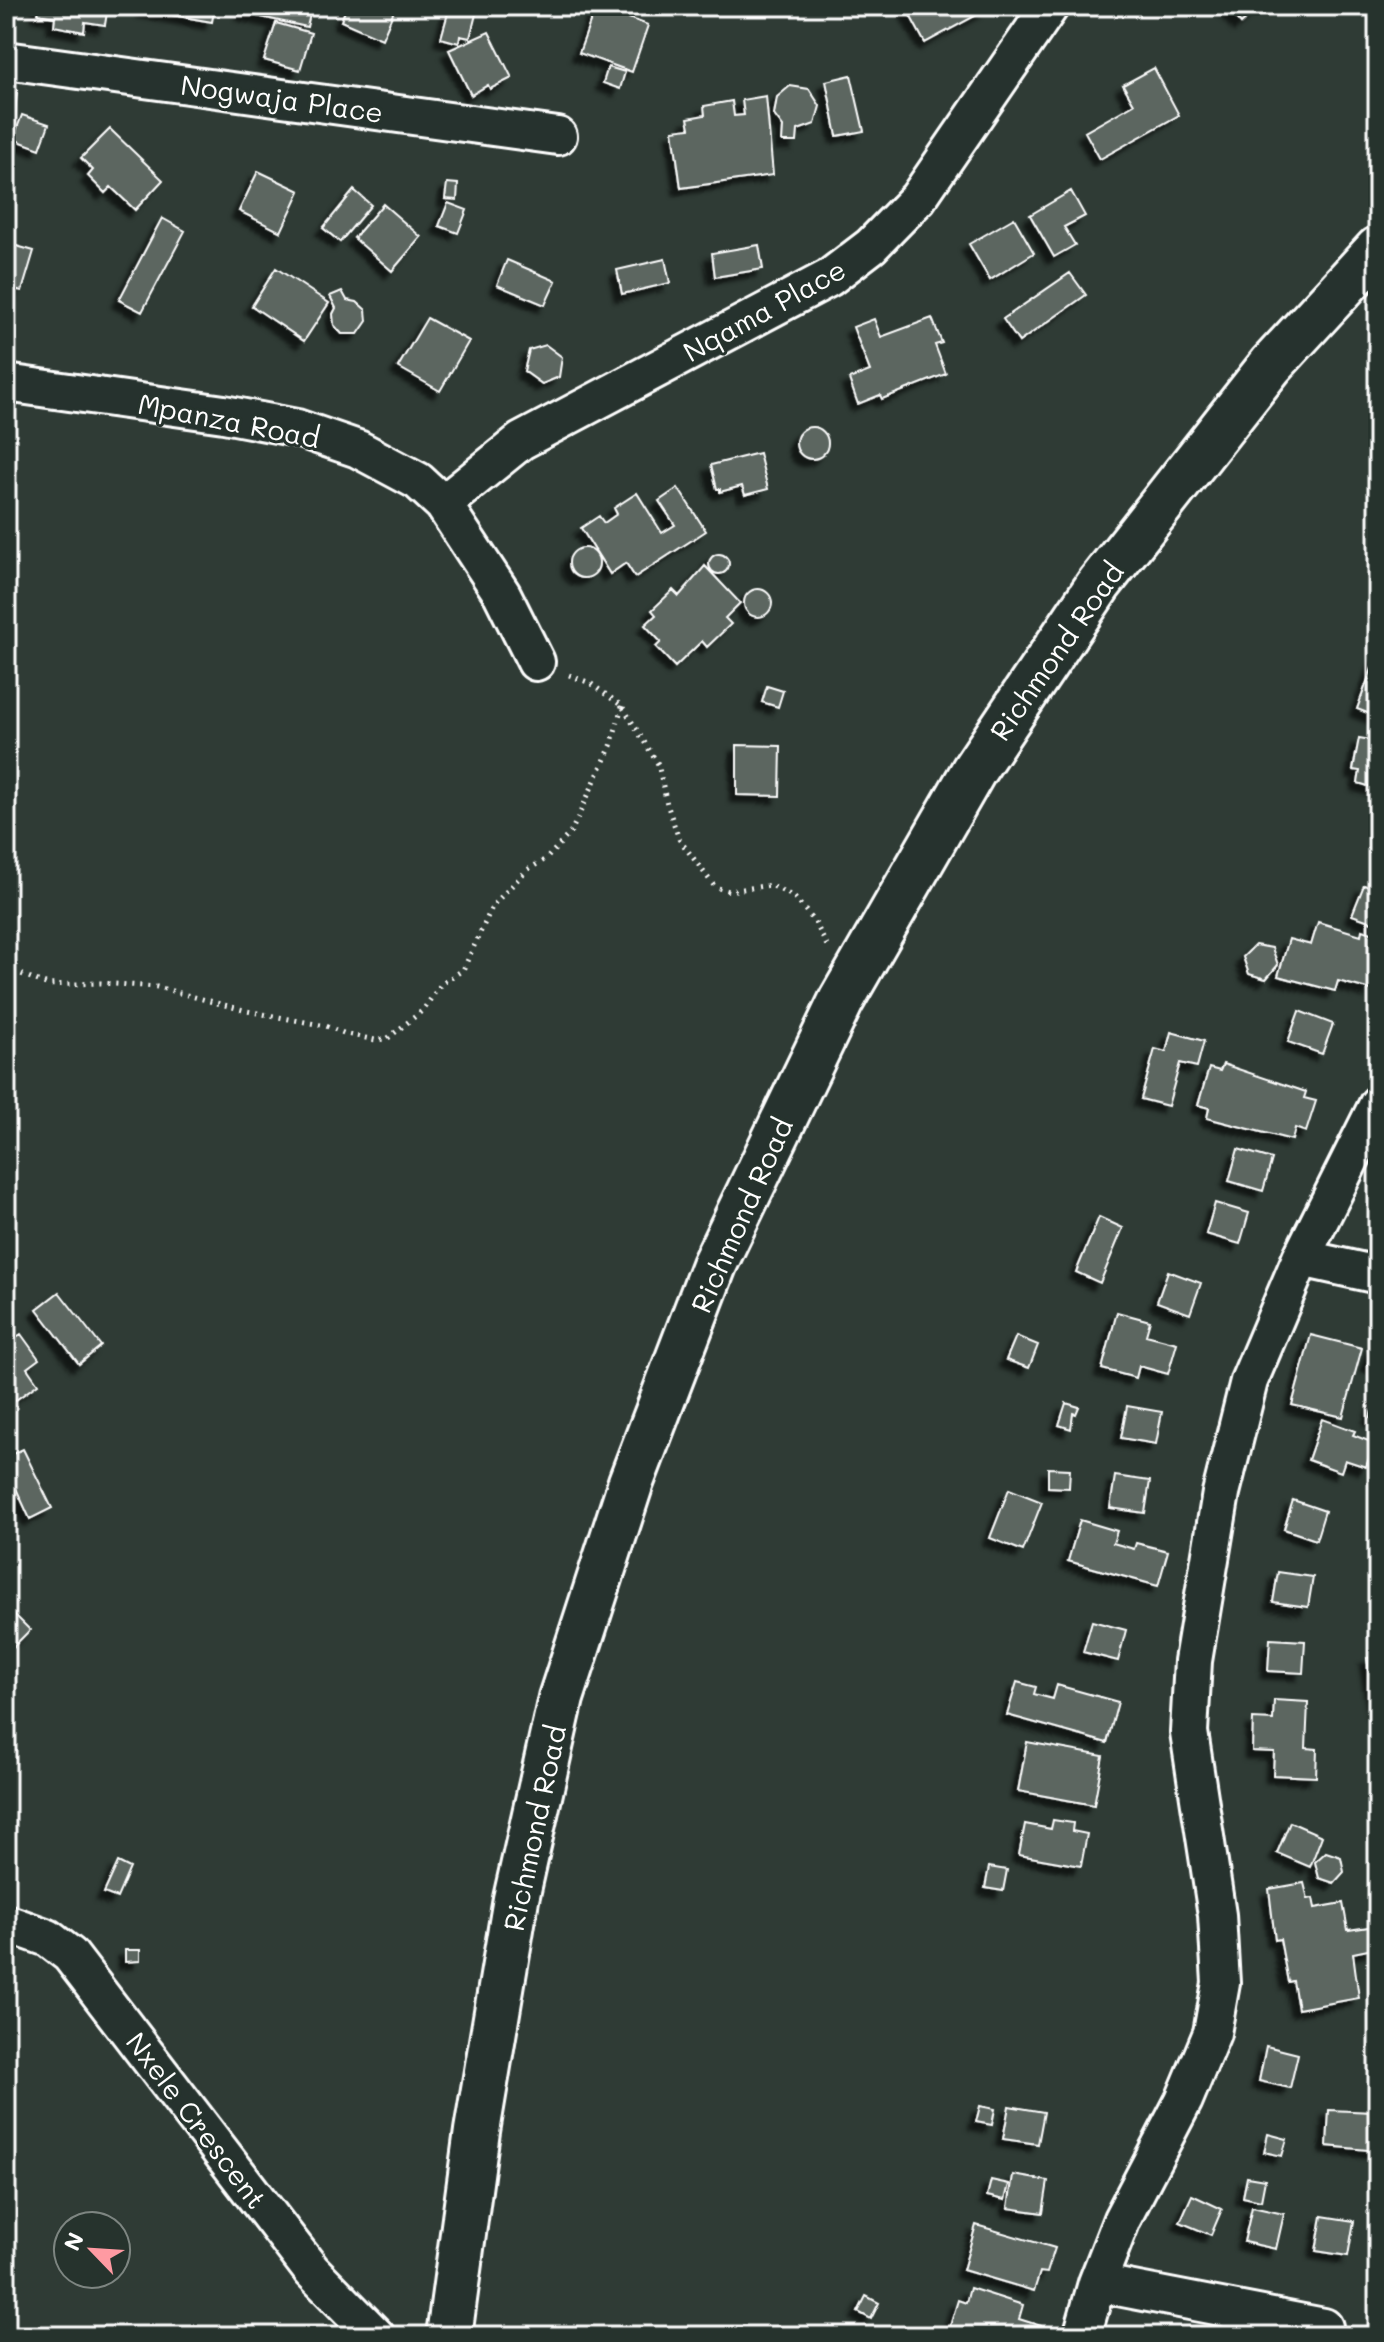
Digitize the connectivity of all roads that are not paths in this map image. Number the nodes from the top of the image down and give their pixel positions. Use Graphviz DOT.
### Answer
graph roads {
  1 [pos="1050,6"];
  2 [pos="6,60"];
  3 [pos="558,136"];
  4 [pos="1378,249"];
  5 [pos="6,383"];
  6 [pos="443,504"];
  7 [pos="536,662"];
  8 [pos="1378,1104"];
  9 [pos="1301,1258"];
  10 [pos="1378,1275"];
  11 [pos="6,1923"];
  12 [pos="1097,2283"];
  13 [pos="1324,2327"];
  14 [pos="376,2336"];
  15 [pos="449,2336"];
  16 [pos="1082,2336"];
  1 -- 6 [label="street, Nqama Place"];
  2 -- 3 [label="street, Nogwaja Place"];
  4 -- 15 [label="highway, Richmond Road"];
  5 -- 6 [label="street, Mpanza Road"];
  6 -- 7 [label="street, Mpanza Road"];
  8 -- 9 [label="street"];
  9 -- 10 [label="street"];
  9 -- 12 [label="street"];
  11 -- 14 [label="street, Nxele Crescent"];
  12 -- 13 [label="street"];
  12 -- 16 [label="street"];
}
